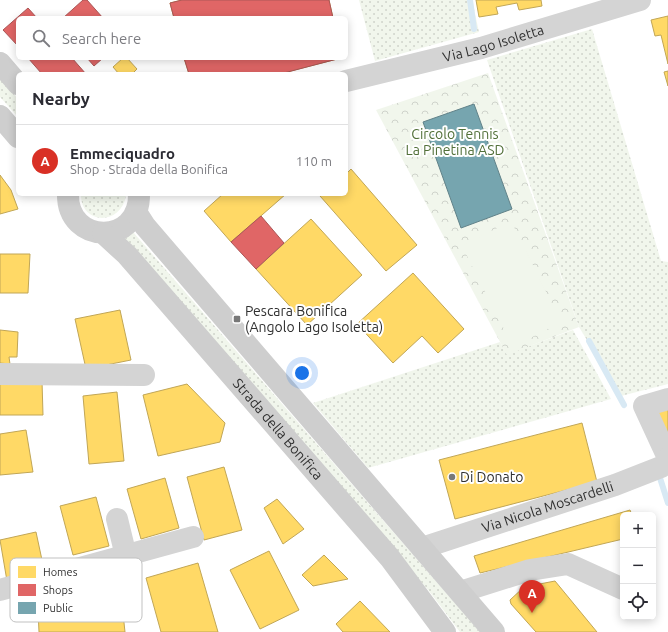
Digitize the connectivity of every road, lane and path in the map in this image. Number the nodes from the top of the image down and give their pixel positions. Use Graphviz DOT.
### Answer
graph roads {
  1 [pos="640,0"];
  2 [pos="0,63"];
  3 [pos="348,81"];
  4 [pos="16,82"];
  5 [pos="0,116"];
  6 [pos="16,135"];
  7 [pos="66,196"];
  8 [pos="139,199"];
  9 [pos="103,233"];
  10 [pos="0,374"];
  11 [pos="144,375"];
  12 [pos="668,399"];
  13 [pos="668,458"];
  14 [pos="117,519"];
  15 [pos="193,538"];
  16 [pos="422,548"];
  17 [pos="126,556"];
  18 [pos="119,558"];
  19 [pos="10,587"];
  20 [pos="620,588"];
  21 [pos="0,590"];
  22 [pos="460,592"];
  23 [pos="445,632"];
  24 [pos="494,632"];
  1 -- 3 [label="street, Via Lago Isoletta"];
  2 -- 4 [label="main road"];
  5 -- 6 [label="main road"];
  7 -- 9 [label="main road"];
  8 -- 9 [label="main road"];
  8 -- 16 [label="main road"];
  9 -- 23 [label="main road, Strada della Bonifica"];
  10 -- 11 [label="street"];
  12 -- 13 [label="street, Via Nicola Moscardelli"];
  13 -- 16 [label="street, Via Nicola Moscardelli"];
  14 -- 17 [label="street"];
  15 -- 17 [label="street"];
  16 -- 22 [label="main road"];
  17 -- 18 [label="street"];
  19 -- 21 [label="street"];
  20 -- 22 [label="street"];
  22 -- 24 [label="main road"];
}
